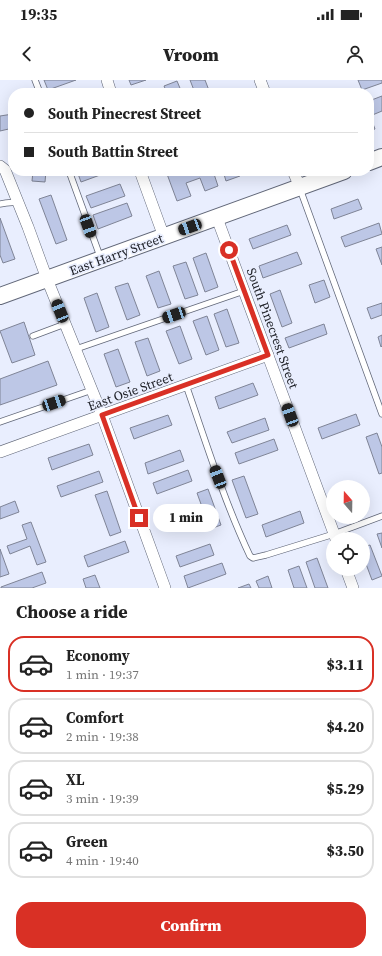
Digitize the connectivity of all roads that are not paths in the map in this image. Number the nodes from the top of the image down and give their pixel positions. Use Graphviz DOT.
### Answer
graph roads {
  1 [pos="0,166"];
  2 [pos="71,176"];
  3 [pos="142,176"];
  4 [pos="295,176"];
  5 [pos="330,176"];
  6 [pos="300,187"];
  7 [pos="18,202"];
  8 [pos="0,204"];
  9 [pos="217,218"];
  10 [pos="164,237"];
  11 [pos="101,260"];
  12 [pos="47,279"];
  13 [pos="244,291"];
  14 [pos="0,296"];
  15 [pos="65,324"];
  16 [pos="33,336"];
  17 [pos="76,349"];
  18 [pos="268,355"];
  19 [pos="186,385"];
  20 [pos="92,390"];
  21 [pos="382,414"];
  22 [pos="102,415"];
  23 [pos="0,422"];
  24 [pos="0,452"];
  25 [pos="382,516"];
  26 [pos="333,532"];
  27 [pos="346,532"];
  28 [pos="326,539"];
  29 [pos="349,576"];
  30 [pos="165,588"];
  31 [pos="353,588"];
  1 -- 7 [label="street"];
  2 -- 11 [label="lane"];
  3 -- 10 [label="street"];
  4 -- 6 [label="street"];
  5 -- 6 [label="main road, East Harry Street"];
  6 -- 9 [label="main road, East Harry Street"];
  6 -- 21 [label="lane"];
  7 -- 8 [label="lane"];
  7 -- 12 [label="street"];
  9 -- 10 [label="main road, East Harry Street"];
  9 -- 13 [label="street, South Pinecrest Street"];
  10 -- 11 [label="main road, East Harry Street"];
  11 -- 12 [label="main road, East Harry Street"];
  12 -- 14 [label="main road, East Harry Street"];
  12 -- 15 [label="street"];
  13 -- 17 [label="lane"];
  13 -- 18 [label="street, South Pinecrest Street"];
  15 -- 16 [label="lane"];
  15 -- 17 [label="street"];
  17 -- 20 [label="street"];
  18 -- 19 [label="street, East Osie Street"];
  18 -- 26 [label="street, South Pinecrest Street"];
  19 -- 22 [label="street, East Osie Street"];
  19 -- 28 [label="lane"];
  20 -- 22 [label="street"];
  20 -- 23 [label="lane"];
  22 -- 24 [label="street, East Osie Street"];
  22 -- 30 [label="street"];
  25 -- 27 [label="lane"];
  29 -- 31 [label="street"];
}
